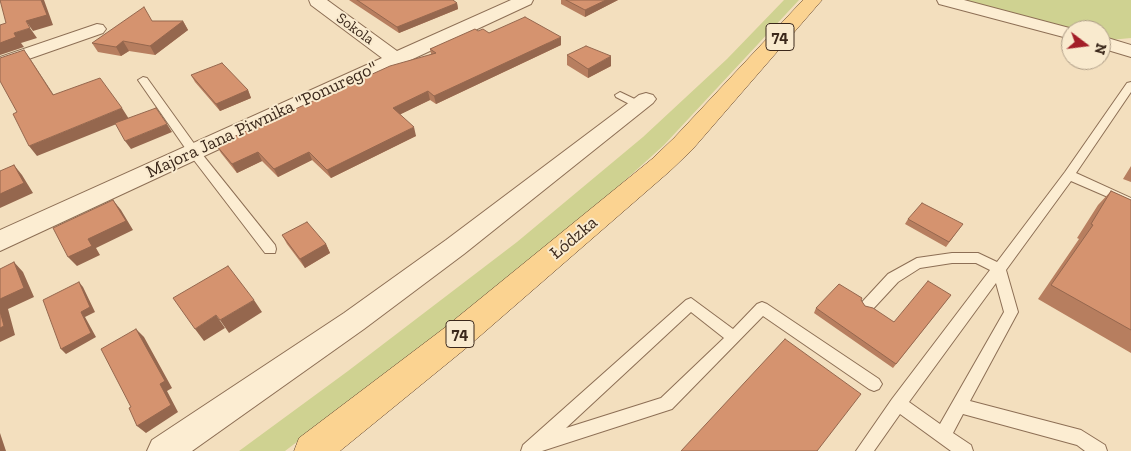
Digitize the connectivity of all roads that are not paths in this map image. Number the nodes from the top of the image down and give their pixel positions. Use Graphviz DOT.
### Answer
graph roads {
  1 [pos="319,0"];
  2 [pos="525,0"];
  3 [pos="813,0"];
  4 [pos="945,0"];
  5 [pos="97,29"];
  6 [pos="1061,31"];
  7 [pos="1111,45"];
  8 [pos="1131,50"];
  9 [pos="396,58"];
  10 [pos="0,63"];
  11 [pos="143,80"];
  12 [pos="1131,85"];
  13 [pos="635,99"];
  14 [pos="194,152"];
  15 [pos="1069,175"];
  16 [pos="1131,203"];
  17 [pos="0,241"];
  18 [pos="270,249"];
  19 [pos="999,269"];
  20 [pos="868,305"];
  21 [pos="734,338"];
  22 [pos="874,384"];
  23 [pos="898,404"];
  24 [pos="959,405"];
  25 [pos="943,435"];
  26 [pos="533,448"];
  27 [pos="164,451"];
  28 [pos="312,451"];
  29 [pos="864,451"];
  30 [pos="965,451"];
  31 [pos="1098,451"];
  1 -- 9 [label="street, Sokola"];
  2 -- 9 [label="street, Majora Jana Piwnika \"Ponurego\""];
  3 -- 28 [label="main road, Łódzka / 74"];
  4 -- 6 [label="street"];
  5 -- 10 [label="street"];
  7 -- 8 [label="street"];
  9 -- 14 [label="street, Majora Jana Piwnika \"Ponurego\""];
  11 -- 14 [label="lane"];
  12 -- 15 [label="lane"];
  13 -- 27 [label="street"];
  14 -- 17 [label="street, Majora Jana Piwnika \"Ponurego\""];
  14 -- 18 [label="lane"];
  15 -- 16 [label="lane"];
  15 -- 19 [label="lane"];
  19 -- 20 [label="lane"];
  19 -- 23 [label="lane"];
  19 -- 24 [label="lane"];
  21 -- 22 [label="lane"];
  21 -- 26 [label="lane"];
  21 -- 26 [label="lane"];
  23 -- 25 [label="lane"];
  23 -- 29 [label="lane"];
  24 -- 25 [label="lane"];
  24 -- 31 [label="lane"];
  25 -- 30 [label="lane"];
}
